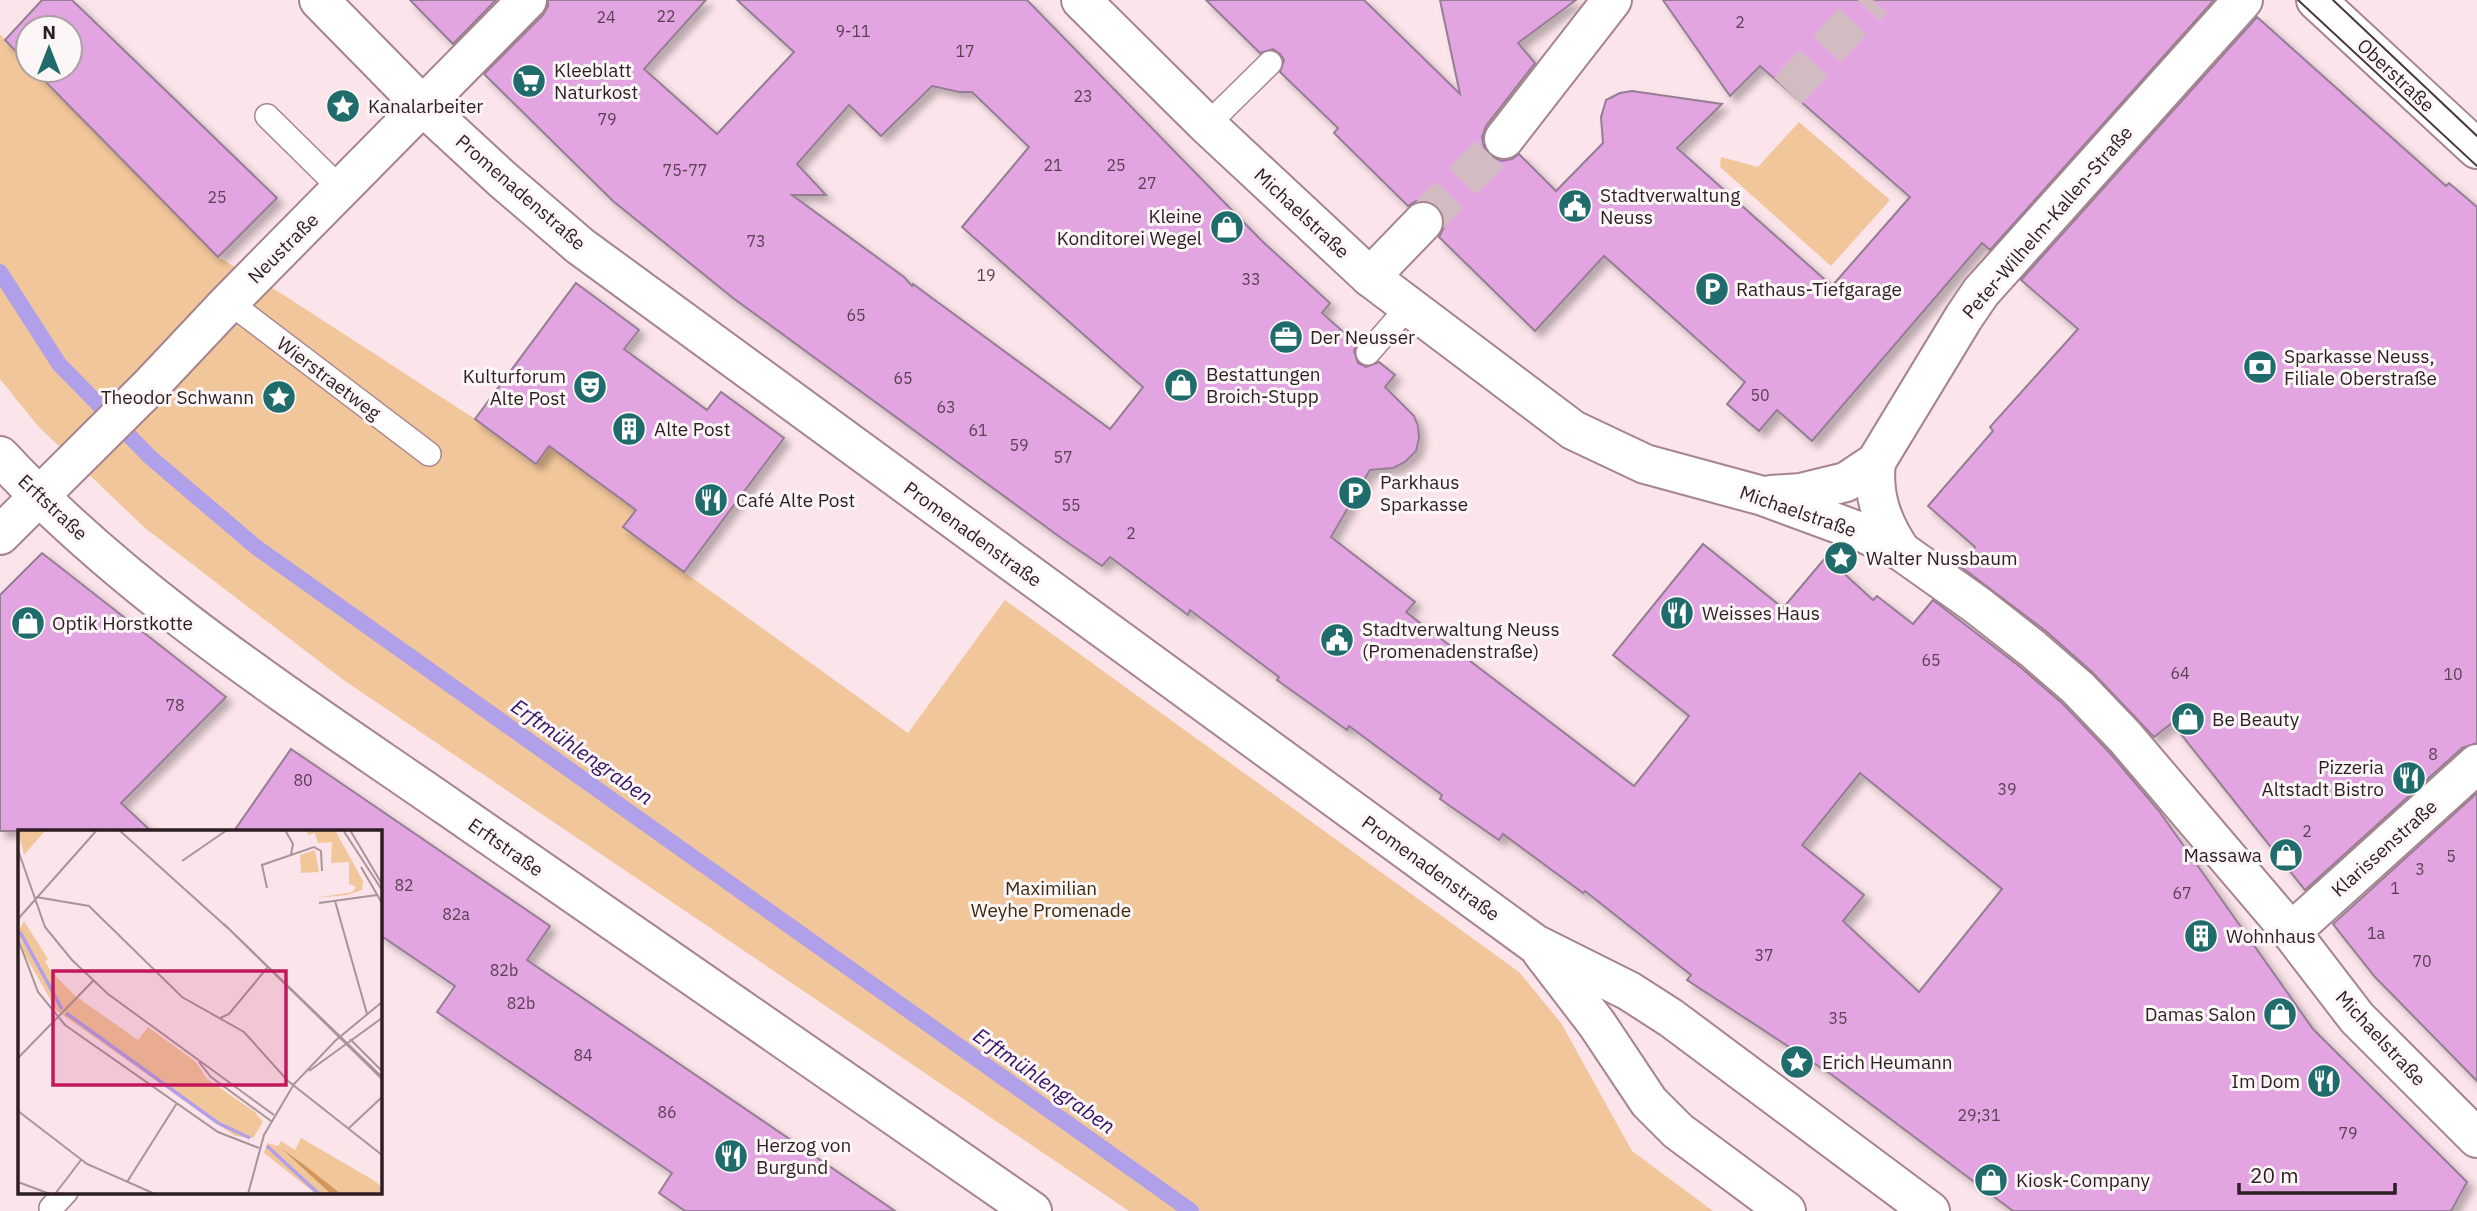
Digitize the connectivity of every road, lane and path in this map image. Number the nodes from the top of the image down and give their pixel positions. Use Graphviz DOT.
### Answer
graph roads {
  1 [pos="319,0"];
  2 [pos="527,0"];
  3 [pos="1081,0"];
  4 [pos="1612,0"];
  5 [pos="2243,0"];
  6 [pos="2316,0"];
  7 [pos="1270,63"];
  8 [pos="424,107"];
  9 [pos="267,116"];
  10 [pos="1207,125"];
  11 [pos="1504,139"];
  12 [pos="2477,149"];
  13 [pos="342,190"];
  14 [pos="1423,222"];
  15 [pos="1370,277"];
  16 [pos="229,302"];
  17 [pos="1408,307"];
  18 [pos="1368,353"];
  19 [pos="429,454"];
  20 [pos="0,456"];
  21 [pos="1876,462"];
  22 [pos="1763,495"];
  23 [pos="38,496"];
  24 [pos="0,535"];
  25 [pos="1901,551"];
  26 [pos="2477,764"];
  27 [pos="2291,932"];
  28 [pos="1535,944"];
  29 [pos="2477,1138"];
  30 [pos="1032,1211"];
  31 [pos="1786,1211"];
  32 [pos="1930,1211"];
  1 -- 8 [label="street, Promenadenstraße"];
  2 -- 8 [label="street, Neustraße"];
  3 -- 10 [label="street, Michaelstraße"];
  4 -- 11 [label="street"];
  5 -- 21 [label="street, Peter-Wilhelm-Kallen-Straße"];
  6 -- 12 [label="street, Oberstraße"];
  7 -- 10 [label="lane"];
  8 -- 13 [label="street, Neustraße"];
  8 -- 28 [label="street, Promenadenstraße"];
  9 -- 13 [label="lane"];
  10 -- 15 [label="street, Michaelstraße"];
  13 -- 16 [label="street, Neustraße"];
  14 -- 15 [label="street"];
  15 -- 17 [label="street, Michaelstraße"];
  16 -- 19 [label="lane, Wierstraetweg"];
  16 -- 23 [label="street, Neustraße"];
  17 -- 18 [label="lane"];
  17 -- 22 [label="street, Michaelstraße"];
  20 -- 23 [label="street, Erftstraße"];
  21 -- 22 [label="street, Peter-Wilhelm-Kallen-Straße"];
  21 -- 25 [label="street"];
  22 -- 25 [label="street, Michaelstraße"];
  23 -- 24 [label="street, Neustraße"];
  23 -- 30 [label="street, Erftstraße"];
  25 -- 27 [label="street, Michaelstraße"];
  26 -- 27 [label="street, Klarissenstraße"];
  27 -- 29 [label="street, Michaelstraße"];
  28 -- 31 [label="street, Promenadenstraße"];
  28 -- 32 [label="street, Promenadenstraße"];
}
